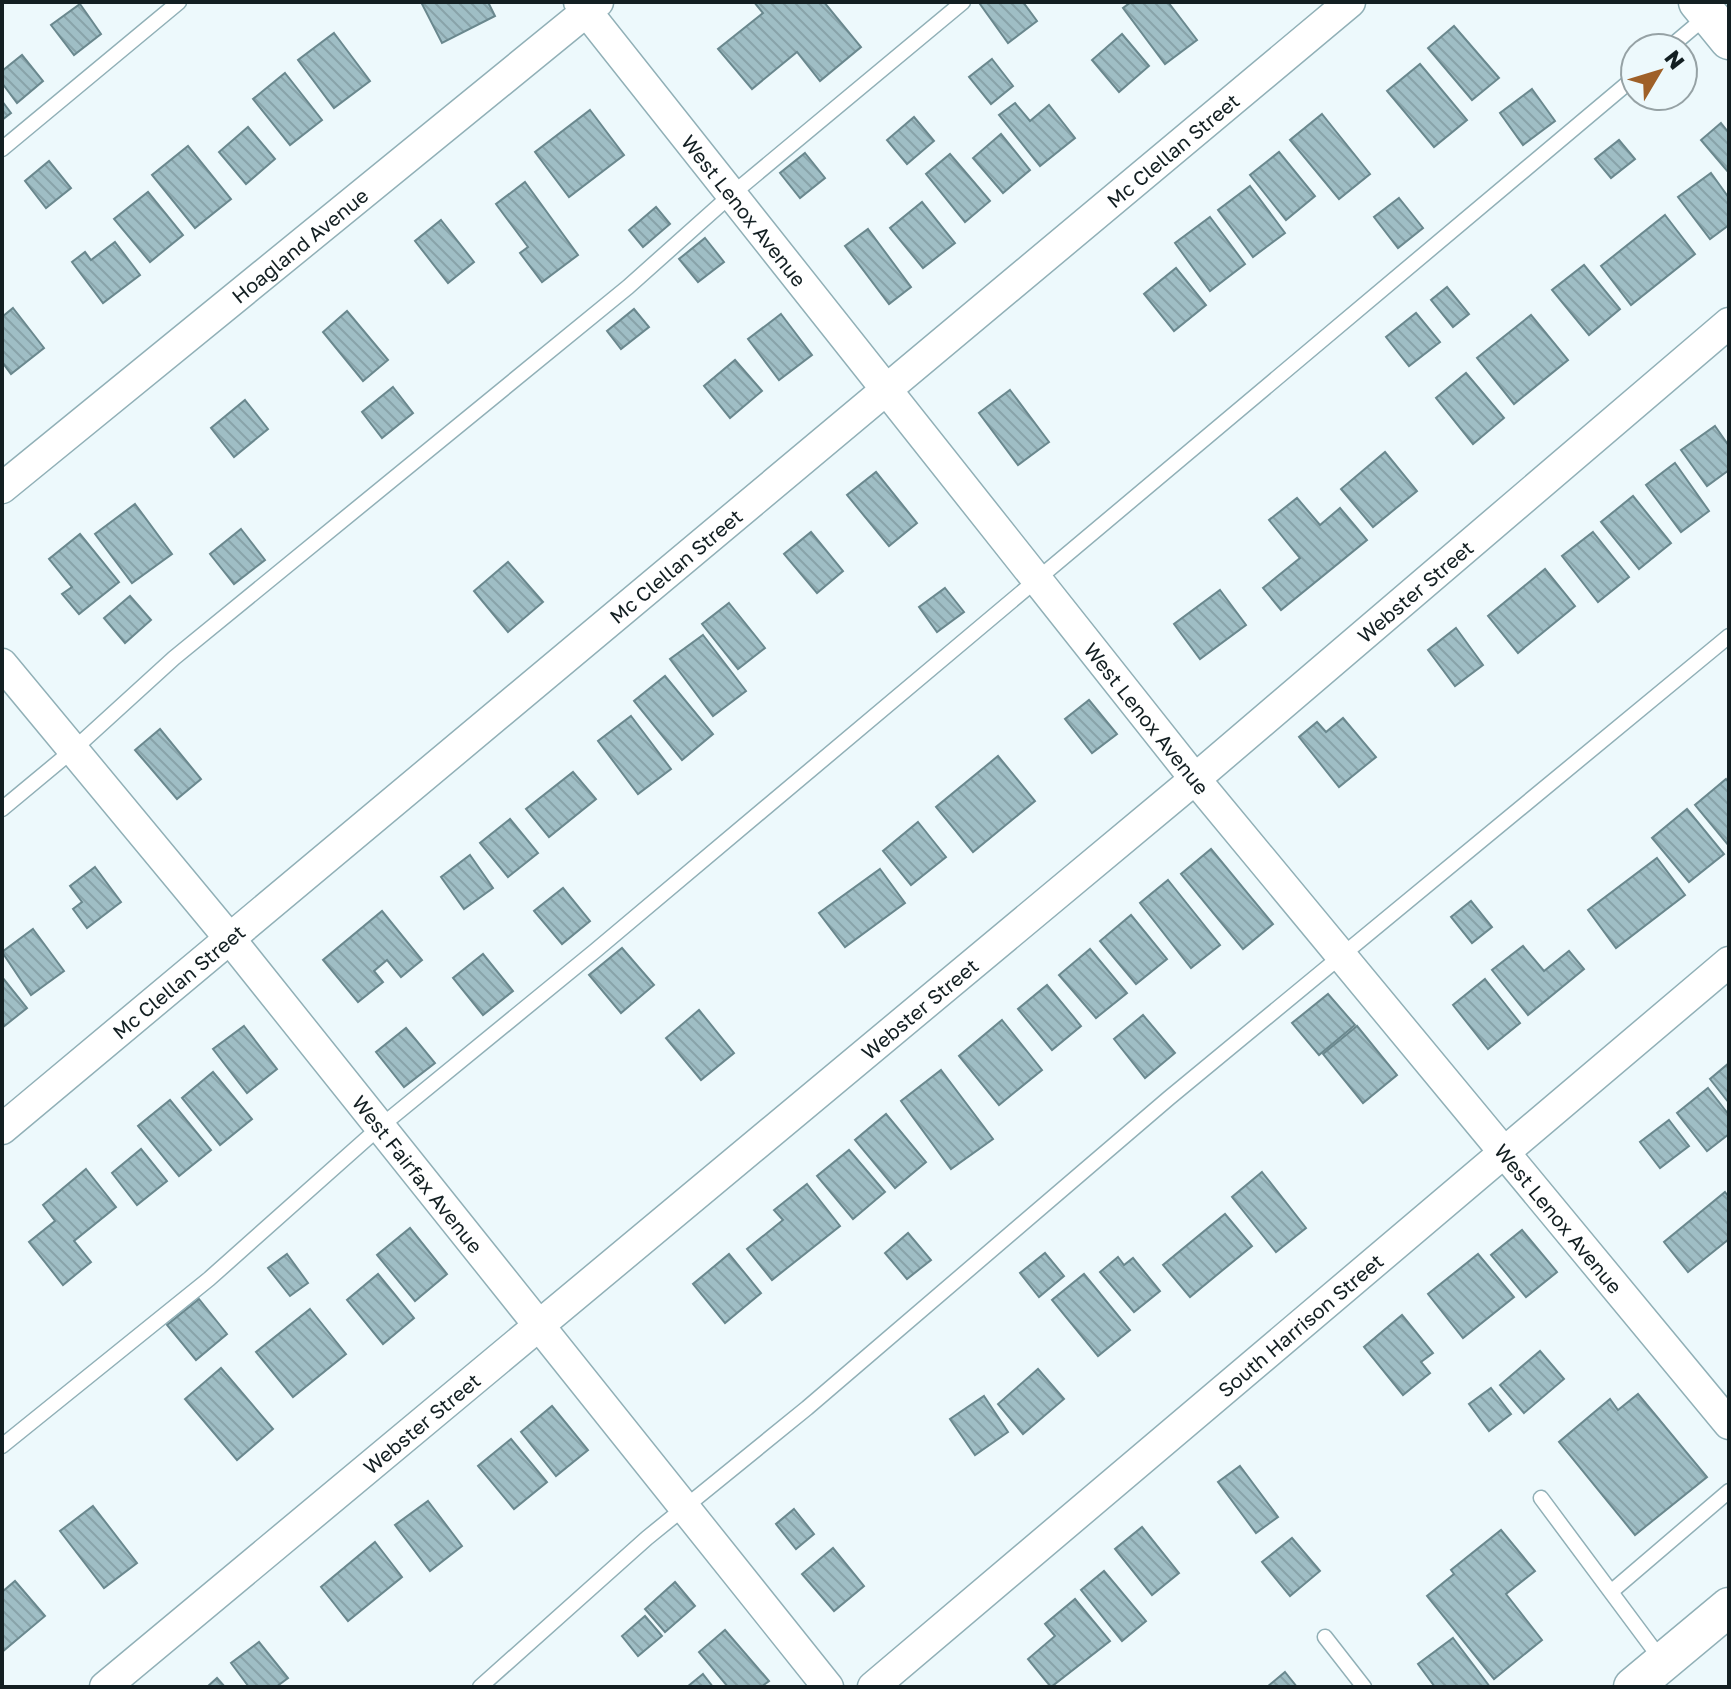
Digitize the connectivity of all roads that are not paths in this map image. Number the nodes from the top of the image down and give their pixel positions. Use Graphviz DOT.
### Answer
graph roads {
  1 [pos="179,2"];
  2 [pos="963,2"];
  3 [pos="1350,2"];
  4 [pos="588,5"];
  5 [pos="1712,19"];
  6 [pos="1693,32"];
  7 [pos="1619,90"];
  8 [pos="2,149"];
  9 [pos="731,195"];
  10 [pos="1729,323"];
  11 [pos="887,392"];
  12 [pos="2,488"];
  13 [pos="1036,579"];
  14 [pos="1729,636"];
  15 [pos="2,664"];
  16 [pos="73,750"];
  17 [pos="1195,779"];
  18 [pos="2,809"];
  19 [pos="230,939"];
  20 [pos="1343,957"];
  21 [pos="1729,962"];
  22 [pos="381,1126"];
  23 [pos="2,1129"];
  24 [pos="1504,1151"];
  25 [pos="540,1324"];
  26 [pos="1729,1424"];
  27 [pos="2,1446"];
  28 [pos="1729,1491"];
  29 [pos="1541,1498"];
  30 [pos="686,1508"];
  31 [pos="1612,1591"];
  32 [pos="1729,1607"];
  33 [pos="1325,1637"];
  34 [pos="1663,1662"];
  35 [pos="105,1687"];
  36 [pos="480,1687"];
  37 [pos="828,1687"];
  38 [pos="873,1687"];
  39 [pos="1364,1687"];
  40 [pos="1633,1687"];
  1 -- 8 [label="lane"];
  2 -- 9 [label="lane"];
  3 -- 11 [label="street, Mc Clellan Street"];
  4 -- 9 [label="street, West Lenox Avenue"];
  4 -- 12 [label="street, Hoagland Avenue"];
  5 -- 6 [label="lane"];
  7 -- 13 [label="lane"];
  9 -- 11 [label="street, West Lenox Avenue"];
  9 -- 16 [label="lane"];
  10 -- 17 [label="street, Webster Street"];
  11 -- 13 [label="street, West Lenox Avenue"];
  11 -- 19 [label="street, Mc Clellan Street"];
  13 -- 17 [label="street, West Lenox Avenue"];
  13 -- 22 [label="lane"];
  14 -- 20 [label="lane"];
  15 -- 16 [label="street, West Fairfax Avenue"];
  16 -- 18 [label="lane"];
  16 -- 19 [label="street, West Fairfax Avenue"];
  17 -- 20 [label="street, West Lenox Avenue"];
  17 -- 25 [label="street, Webster Street"];
  19 -- 22 [label="street, West Fairfax Avenue"];
  19 -- 23 [label="street, Mc Clellan Street"];
  20 -- 24 [label="street, West Lenox Avenue"];
  20 -- 30 [label="lane"];
  21 -- 24 [label="street, South Harrison Street"];
  22 -- 25 [label="street, West Fairfax Avenue"];
  22 -- 27 [label="lane"];
  24 -- 26 [label="street, West Lenox Avenue"];
  24 -- 38 [label="street, South Harrison Street"];
  25 -- 30 [label="street, West Fairfax Avenue"];
  25 -- 35 [label="street, Webster Street"];
  28 -- 31 [label="lane"];
  29 -- 31 [label="lane"];
  30 -- 36 [label="lane"];
  30 -- 37 [label="street, West Fairfax Avenue"];
  31 -- 34 [label="lane"];
  32 -- 34 [label="street"];
  33 -- 39 [label="lane"];
  34 -- 40 [label="street"];
}
